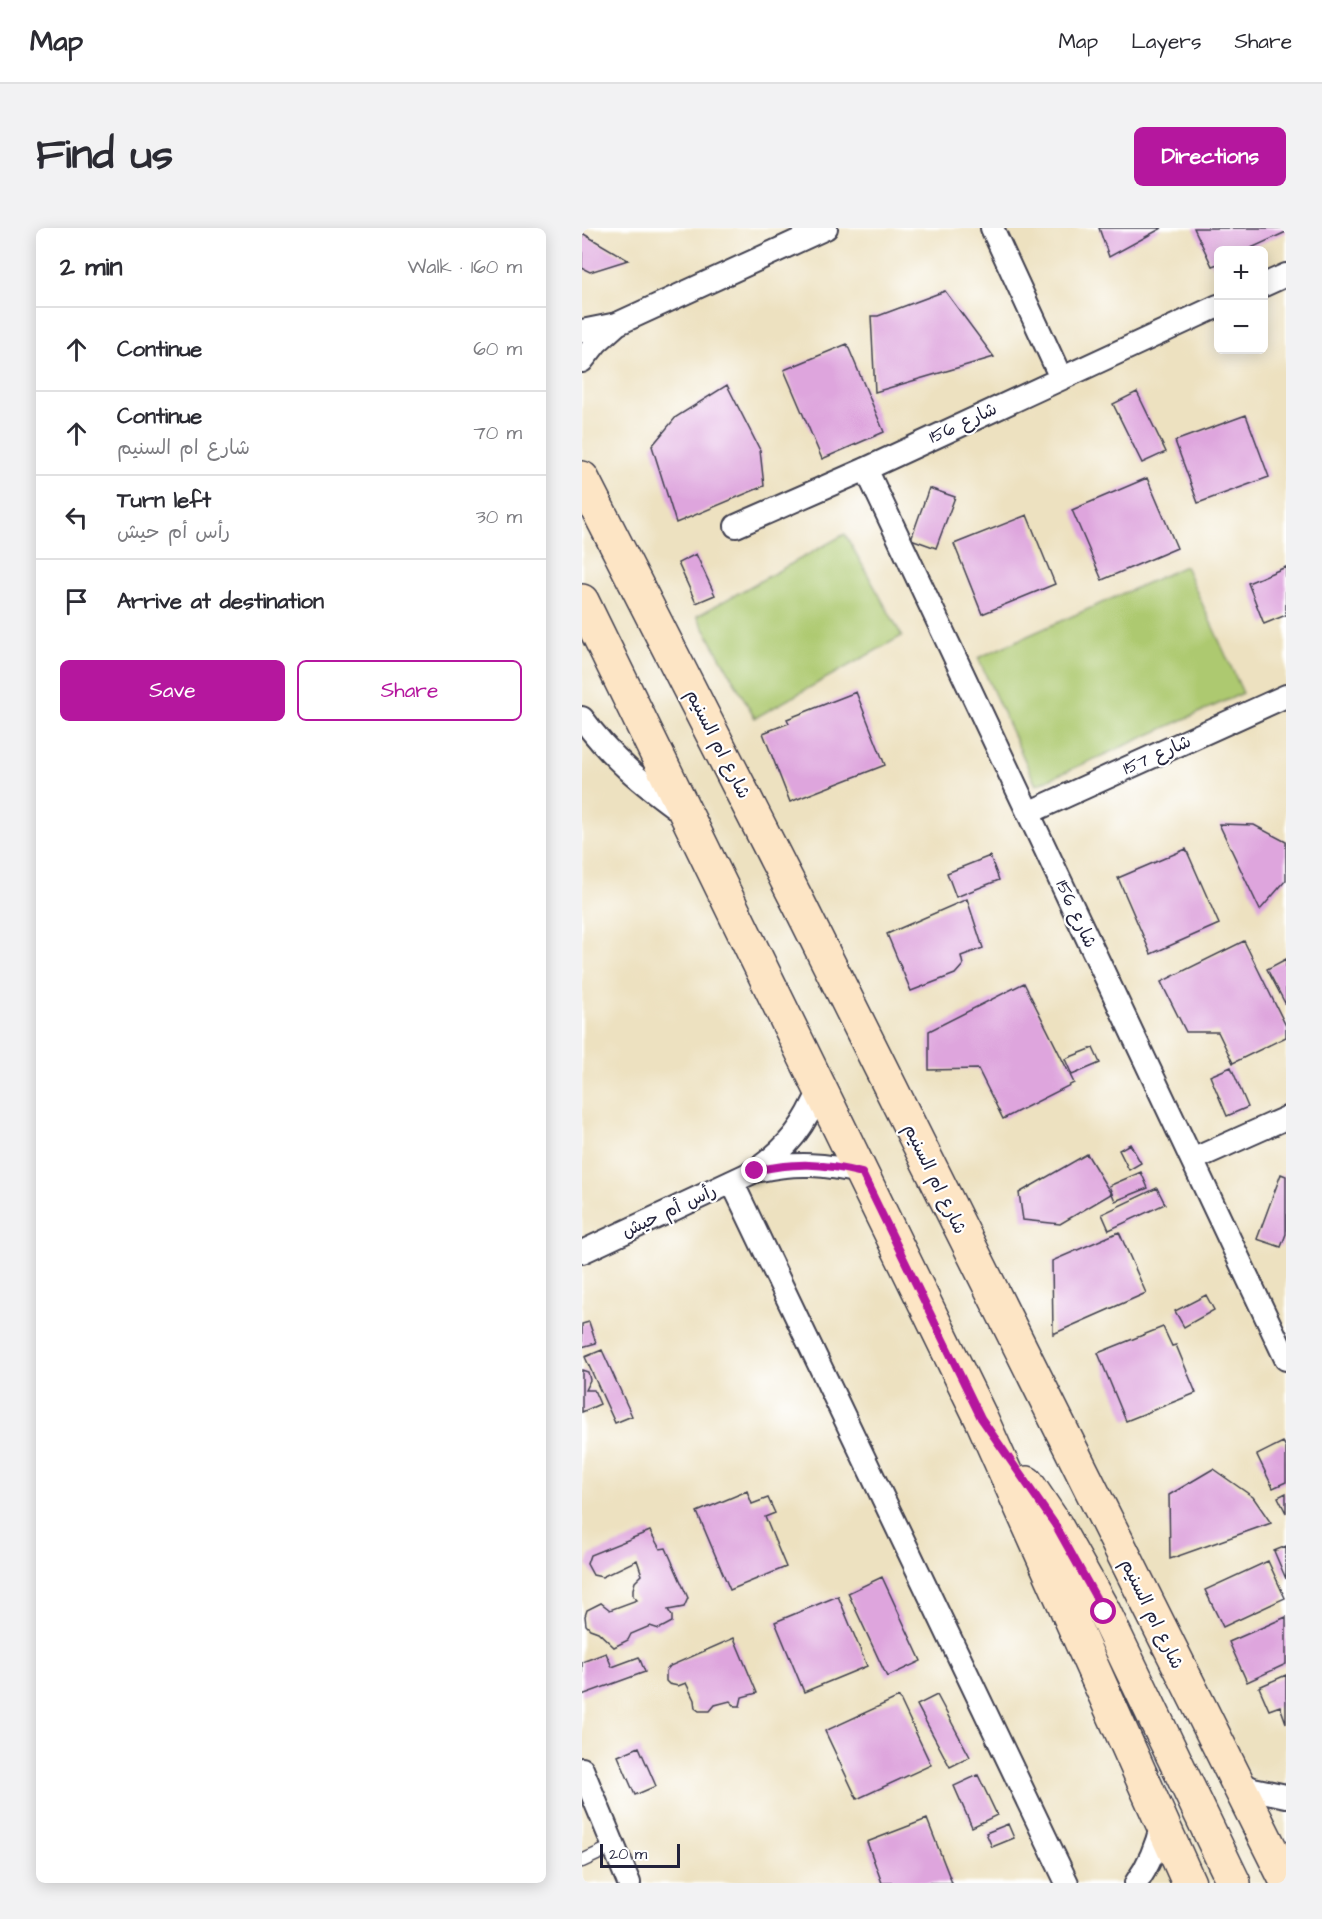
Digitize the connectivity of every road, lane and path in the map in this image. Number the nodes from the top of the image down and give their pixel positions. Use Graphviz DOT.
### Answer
graph roads {
  1 [pos="826,228"];
  2 [pos="992,228"];
  3 [pos="1286,275"];
  4 [pos="1268,283"];
  5 [pos="1214,308"];
  6 [pos="617,324"];
  7 [pos="582,331"];
  8 [pos="582,361"];
  9 [pos="1060,378"];
  10 [pos="866,469"];
  11 [pos="582,478"];
  12 [pos="736,526"];
  13 [pos="582,601"];
  14 [pos="1286,696"];
  15 [pos="582,718"];
  16 [pos="1028,813"];
  17 [pos="688,816"];
  18 [pos="821,1087"];
  19 [pos="1286,1118"];
  20 [pos="1192,1160"];
  21 [pos="755,1171"];
  22 [pos="862,1173"];
  23 [pos="732,1182"];
  24 [pos="582,1251"];
  25 [pos="1286,1359"];
  26 [pos="981,1418"];
  27 [pos="582,1769"];
  28 [pos="1234,1780"];
  29 [pos="1286,1796"];
  30 [pos="1162,1822"];
  31 [pos="614,1846"];
  32 [pos="582,1861"];
  33 [pos="1286,1880"];
  34 [pos="629,1883"];
  35 [pos="1067,1883"];
  36 [pos="1136,1883"];
  37 [pos="1190,1883"];
  38 [pos="1234,1883"];
  1 -- 6 [label="street"];
  2 -- 9 [label="street"];
  3 -- 4 [label="street"];
  5 -- 9 [label="street, شارع 156"];
  6 -- 7 [label="street"];
  6 -- 8 [label="street"];
  9 -- 10 [label="street, شارع 156"];
  10 -- 12 [label="street, شارع 156"];
  10 -- 16 [label="street, شارع 156"];
  11 -- 28 [label="main road, شارع ام السنيم"];
  13 -- 17 [label="main road"];
  14 -- 16 [label="street, شارع 157"];
  15 -- 17 [label="street"];
  16 -- 20 [label="street, شارع 156"];
  17 -- 18 [label="main road"];
  18 -- 21 [label="street, رأس أم حيش"];
  18 -- 22 [label="main road"];
  19 -- 20 [label="street"];
  20 -- 25 [label="street, شارع 156"];
  21 -- 22 [label="street, رأس أم حيش"];
  21 -- 23 [label="street, رأس أم حيش"];
  22 -- 26 [label="main road"];
  23 -- 24 [label="street, رأس أم حيش"];
  23 -- 35 [label="street"];
  26 -- 30 [label="main road"];
  26 -- 38 [label="main road"];
  27 -- 31 [label="street"];
  28 -- 29 [label="street"];
  28 -- 33 [label="main road, شارع ام السنيم"];
  30 -- 36 [label="street"];
  30 -- 37 [label="main road"];
  31 -- 32 [label="lane"];
  31 -- 34 [label="street"];
}
